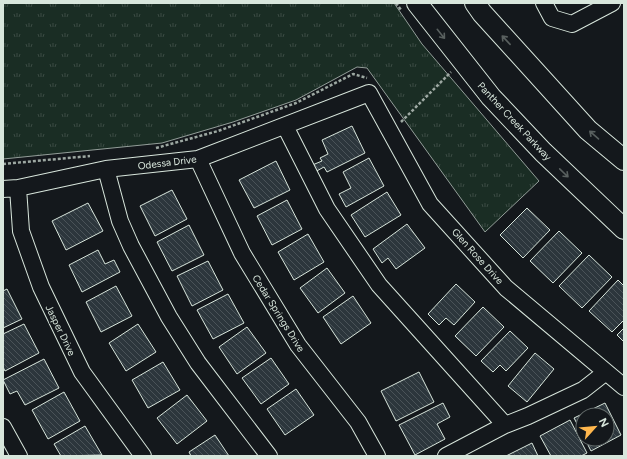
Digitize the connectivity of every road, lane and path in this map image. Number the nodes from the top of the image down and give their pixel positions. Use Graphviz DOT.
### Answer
graph roads {
  1 [pos="417,3"];
  2 [pos="474,3"];
  3 [pos="544,3"];
  4 [pos="612,3"];
  5 [pos="452,72"];
  6 [pos="369,86"];
  7 [pos="396,117"];
  8 [pos="286,126"];
  9 [pos="150,149"];
  10 [pos="96,156"];
  11 [pos="198,159"];
  12 [pos="624,160"];
  13 [pos="3,164"];
  14 [pos="106,169"];
  15 [pos="10,188"];
  16 [pos="624,229"];
  17 [pos="606,372"];
  18 [pos="624,387"];
  19 [pos="505,425"];
  20 [pos="3,426"];
  21 [pos="19,456"];
  22 [pos="143,456"];
  23 [pos="269,456"];
  24 [pos="377,456"];
  25 [pos="446,456"];
  1 -- 16 [label="main road, Panther Creek Parkway, one-way"];
  12 -- 2 [label="main road, one-way"];
  3 -- 4 [label="street"];
  5 -- 7 [label="path"];
  6 -- 8 [label="street, Odessa Drive"];
  6 -- 9 [label="path"];
  6 -- 17 [label="street, Glen Rose Drive"];
  8 -- 11 [label="street, Odessa Drive"];
  8 -- 19 [label="street"];
  10 -- 13 [label="path"];
  11 -- 14 [label="street, Odessa Drive"];
  11 -- 24 [label="street, Cedar Springs Drive"];
  14 -- 15 [label="street, Odessa Drive"];
  14 -- 23 [label="street"];
  15 -- 22 [label="street, Jasper Drive"];
  17 -- 18 [label="street, Glen Rose Drive"];
  17 -- 19 [label="street"];
  19 -- 25 [label="street"];
  20 -- 21 [label="street"];
}
